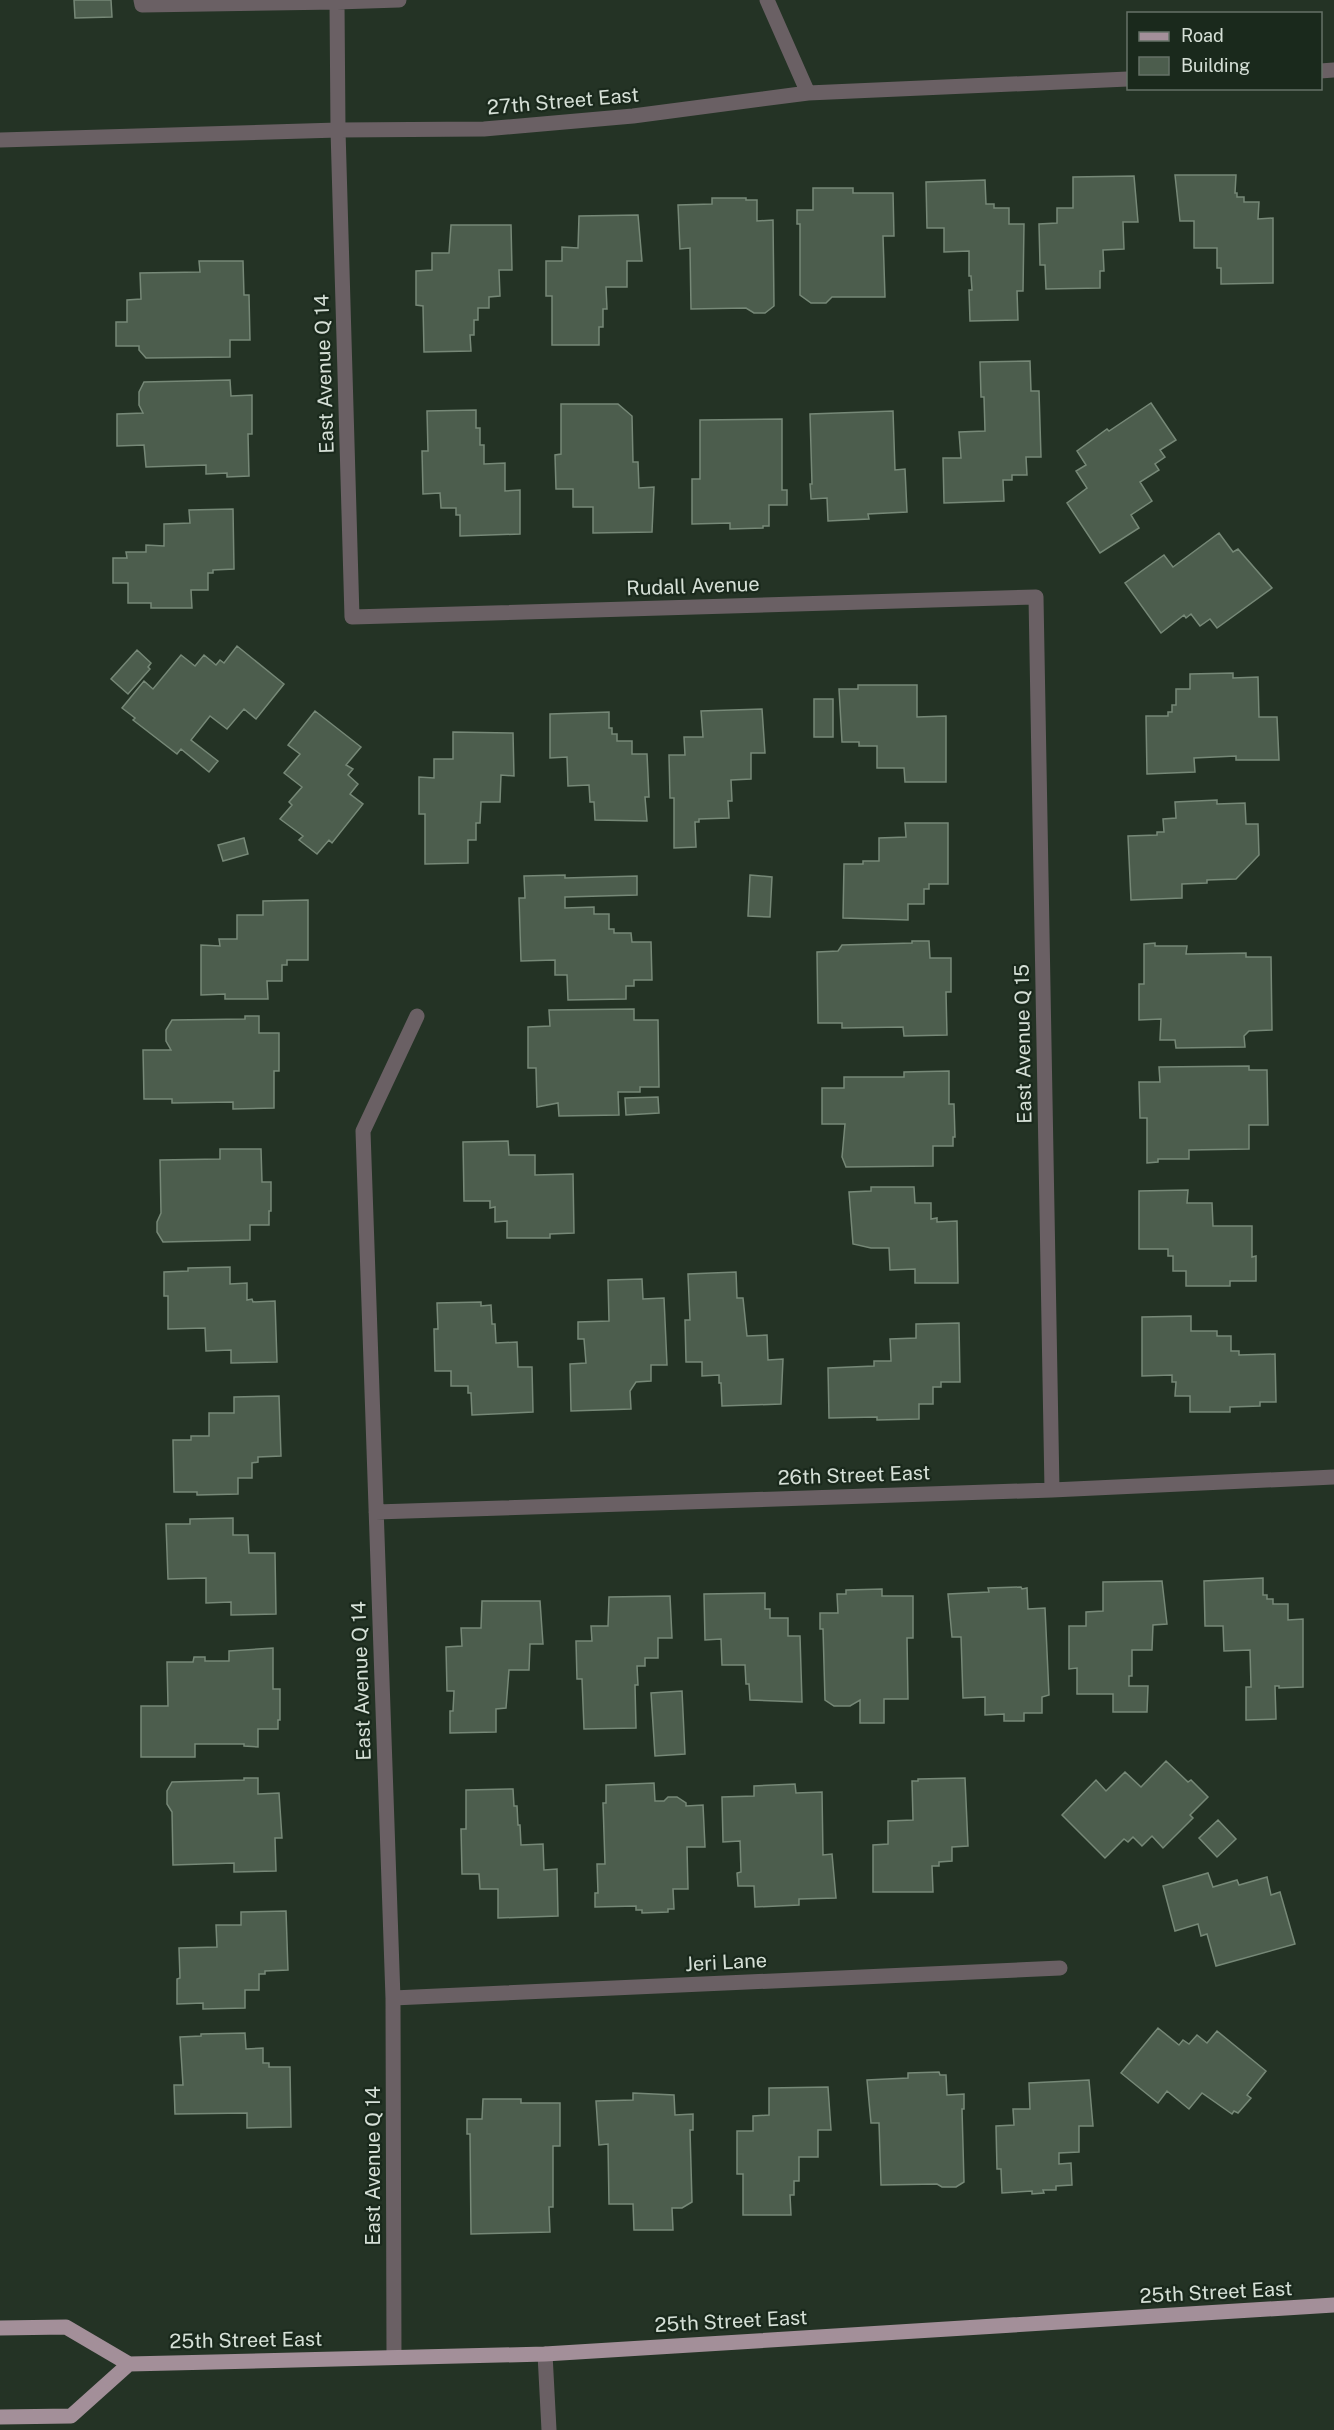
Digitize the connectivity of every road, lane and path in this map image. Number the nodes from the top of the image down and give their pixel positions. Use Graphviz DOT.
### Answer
graph roads {
  1 [pos="141,0"];
  2 [pos="399,0"];
  3 [pos="767,0"];
  4 [pos="337,2"];
  5 [pos="1127,79"];
  6 [pos="808,93"];
  7 [pos="338,130"];
  8 [pos="0,140"];
  9 [pos="1036,597"];
  10 [pos="352,617"];
  11 [pos="417,1016"];
  12 [pos="1334,1477"];
  13 [pos="1052,1490"];
  14 [pos="376,1512"];
  15 [pos="1060,1968"];
  16 [pos="393,1998"];
  17 [pos="1334,2306"];
  18 [pos="0,2328"];
  19 [pos="545,2354"];
  20 [pos="394,2357"];
  21 [pos="129,2364"];
  22 [pos="0,2417"];
  23 [pos="549,2430"];
  1 -- 4 [label="street"];
  2 -- 4 [label="street"];
  3 -- 6 [label="street"];
  4 -- 7 [label="street, East Avenue Q 14"];
  5 -- 6 [label="street, 27th Street East"];
  6 -- 7 [label="street, 27th Street East"];
  7 -- 8 [label="street, 27th Street East"];
  7 -- 10 [label="street, East Avenue Q 14"];
  9 -- 10 [label="street, Rudall Avenue"];
  9 -- 13 [label="street, East Avenue Q 15"];
  11 -- 14 [label="street, East Avenue Q 14"];
  12 -- 13 [label="street, 26th Street East"];
  13 -- 14 [label="street, 26th Street East"];
  14 -- 16 [label="street, East Avenue Q 14"];
  15 -- 16 [label="street, Jeri Lane"];
  16 -- 20 [label="street, East Avenue Q 14"];
  17 -- 19 [label="main road, 25th Street East"];
  18 -- 21 [label="main road"];
  19 -- 20 [label="main road, 25th Street East"];
  19 -- 23 [label="street"];
  20 -- 21 [label="main road, 25th Street East"];
  21 -- 22 [label="main road"];
}
